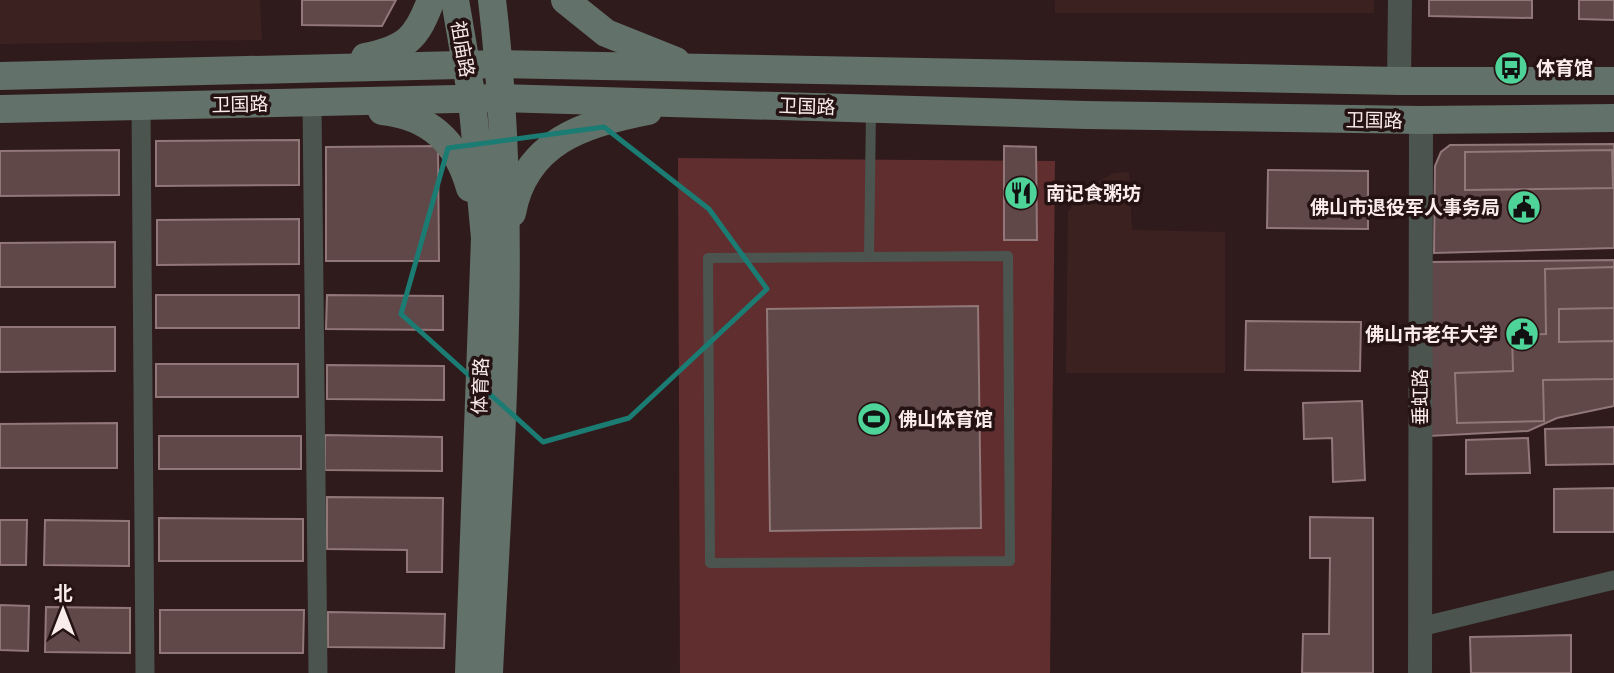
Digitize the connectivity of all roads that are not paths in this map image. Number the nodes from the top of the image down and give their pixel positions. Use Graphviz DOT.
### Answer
graph roads {
  1 [pos="431,0"];
  2 [pos="455,0"];
  3 [pos="492,0"];
  4 [pos="565,0"];
  5 [pos="1400,0"];
  6 [pos="500,64"];
  7 [pos="466,65"];
  8 [pos="315,67"];
  9 [pos="692,67"];
  10 [pos="0,76"];
  11 [pos="1614,80"];
  12 [pos="1399,81"];
  13 [pos="501,98"];
  14 [pos="472,99"];
  15 [pos="316,102"];
  16 [pos="690,103"];
  17 [pos="141,105"];
  18 [pos="0,108"];
  19 [pos="871,108"];
  20 [pos="1614,118"];
  21 [pos="1421,120"];
  22 [pos="500,249"];
  23 [pos="869,257"];
  24 [pos="1614,580"];
  25 [pos="1420,627"];
  26 [pos="145,673"];
  27 [pos="318,673"];
  28 [pos="469,673"];
  29 [pos="489,673"];
  30 [pos="1420,673"];
  1 -- 8 [label="main road"];
  2 -- 7 [label="main road, 祖庙路"];
  3 -- 6 [label="main road, 祖庙路"];
  4 -- 9 [label="main road"];
  5 -- 12 [label="street"];
  6 -- 7 [label="main road"];
  6 -- 9 [label="main road"];
  6 -- 13 [label="main road, 祖庙路"];
  7 -- 8 [label="main road"];
  7 -- 14 [label="main road, 祖庙路"];
  8 -- 10 [label="main road, 卫国路"];
  9 -- 12 [label="main road"];
  11 -- 12 [label="main road"];
  13 -- 14 [label="main road, 卫国路"];
  13 -- 16 [label="main road, 卫国路"];
  13 -- 22 [label="main road, 祖庙路"];
  14 -- 15 [label="main road, 卫国路"];
  14 -- 22 [label="main road, 体育路"];
  15 -- 17 [label="main road, 卫国路"];
  15 -- 22 [label="main road"];
  15 -- 27 [label="street"];
  16 -- 19 [label="main road, 卫国路"];
  16 -- 22 [label="main road"];
  17 -- 18 [label="main road, 卫国路"];
  17 -- 26 [label="street"];
  19 -- 21 [label="main road, 卫国路"];
  19 -- 23 [label="lane"];
  20 -- 21 [label="main road, 卫国路"];
  21 -- 25 [label="street, 垂虹路"];
  22 -- 28 [label="main road, 体育路"];
  22 -- 29 [label="main road, 体育路"];
  23 -- 23 [label="lane"];
  24 -- 25 [label="street"];
  25 -- 30 [label="street, 垂虹路"];
}
